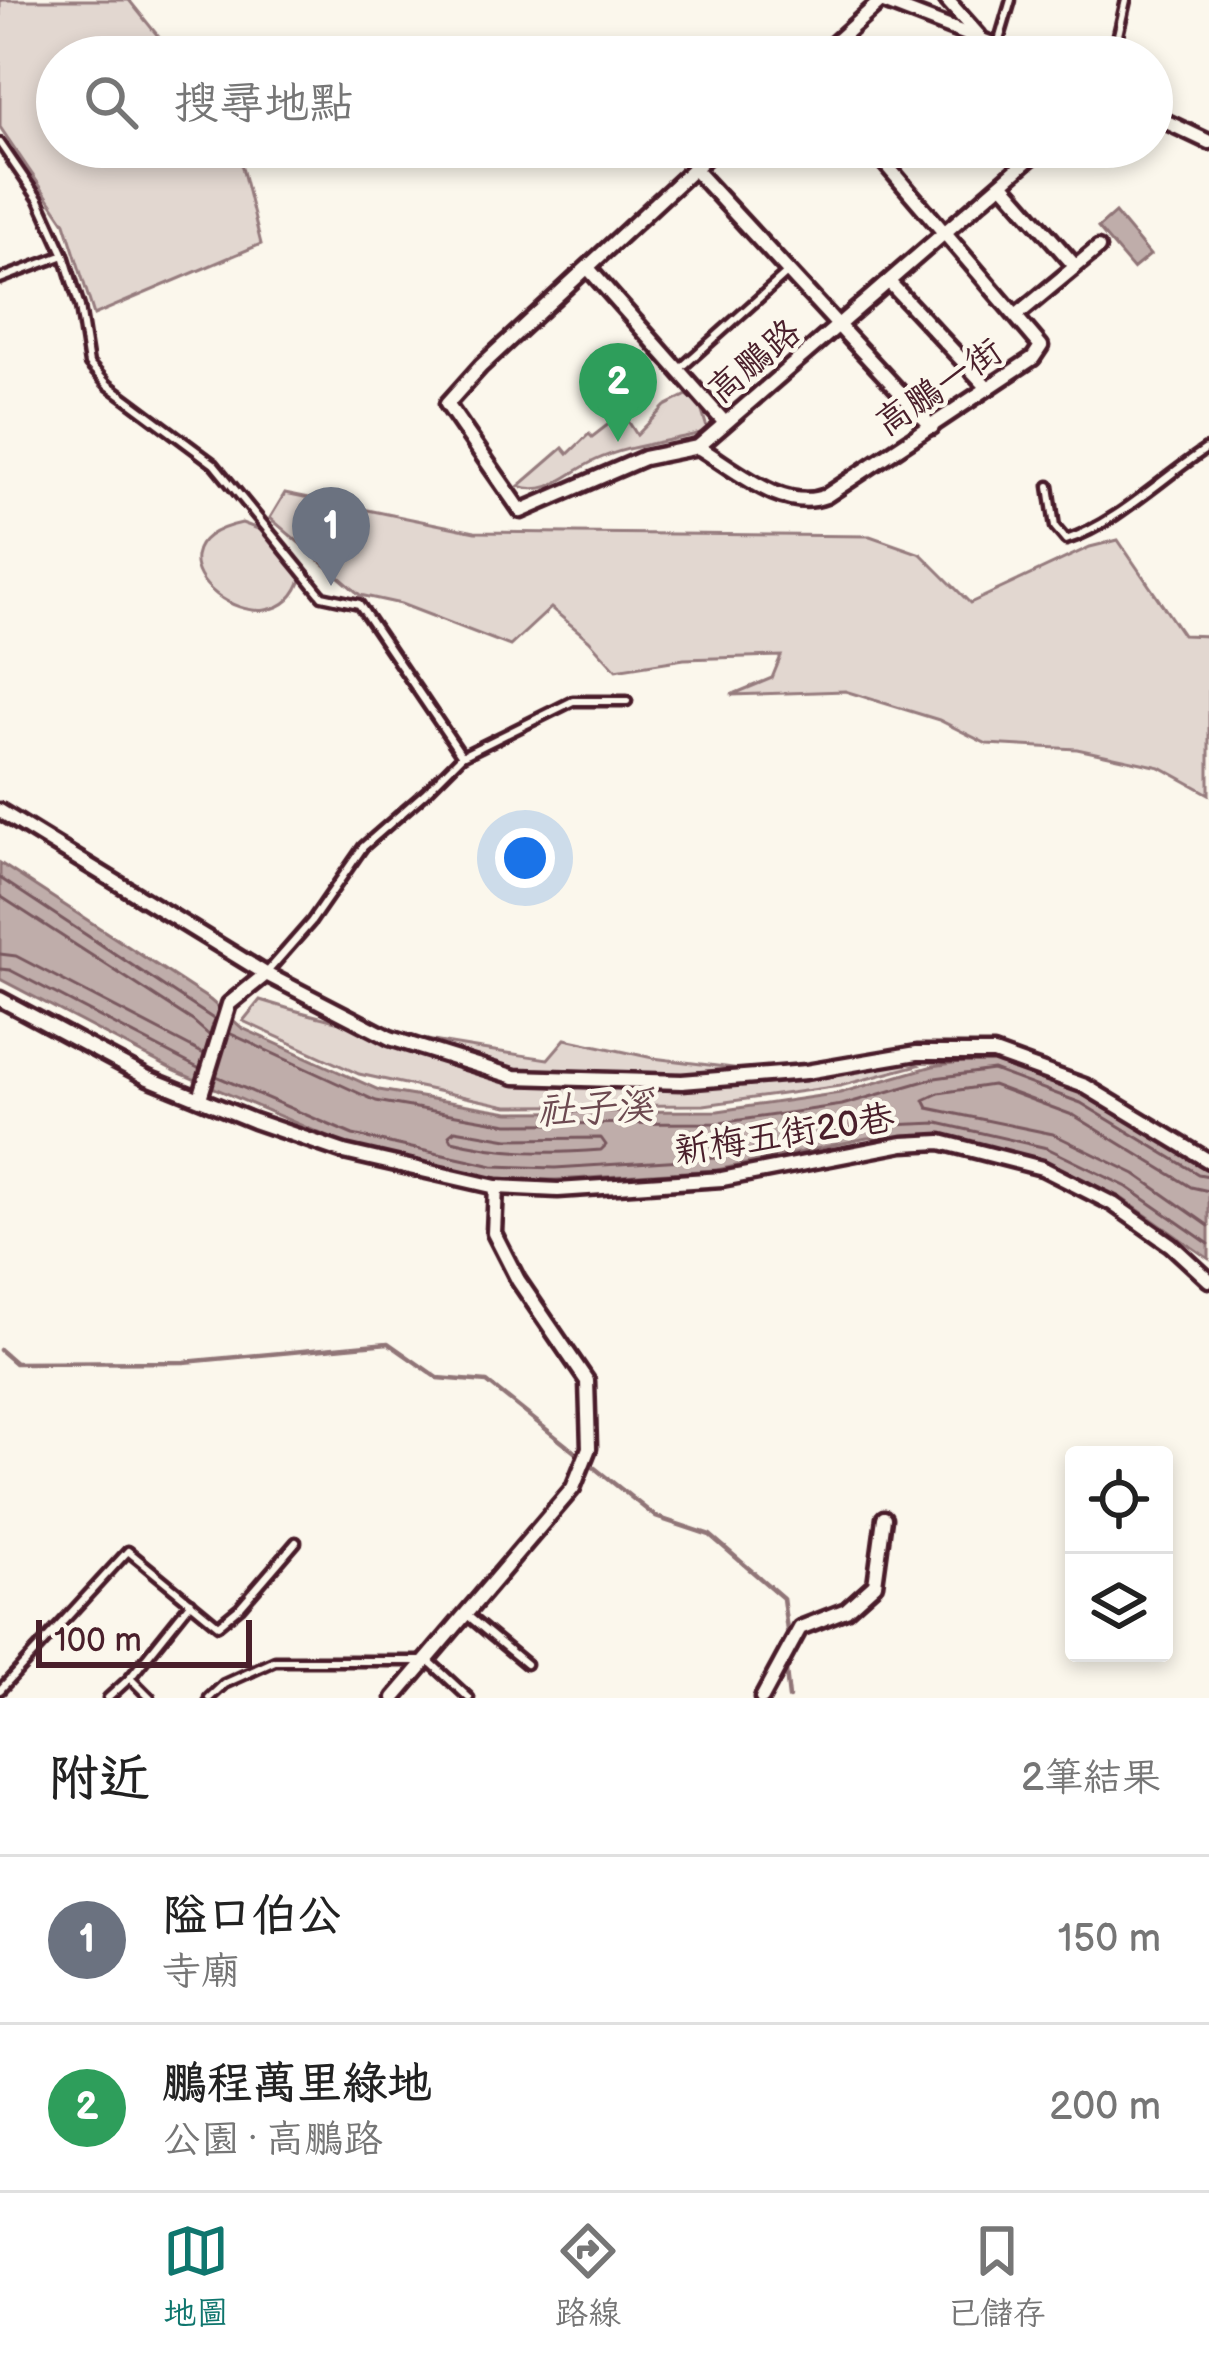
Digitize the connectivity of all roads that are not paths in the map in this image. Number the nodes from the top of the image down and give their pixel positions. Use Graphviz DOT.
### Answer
graph roads {
  1 [pos="947,0"];
  2 [pos="1011,0"];
  3 [pos="1126,0"];
  4 [pos="842,36"];
  5 [pos="977,36"];
  6 [pos="979,36"];
  7 [pos="1000,36"];
  8 [pos="1118,36"];
  9 [pos="1173,125"];
  10 [pos="0,142"];
  11 [pos="1209,142"];
  12 [pos="693,168"];
  13 [pos="890,168"];
  14 [pos="1021,168"];
  15 [pos="1004,184"];
  16 [pos="946,233"];
  17 [pos="1098,248"];
  18 [pos="64,255"];
  19 [pos="1075,266"];
  20 [pos="588,268"];
  21 [pos="788,272"];
  22 [pos="0,279"];
  23 [pos="890,283"];
  24 [pos="1017,314"];
  25 [pos="838,328"];
  26 [pos="678,371"];
  27 [pos="988,388"];
  28 [pos="725,423"];
  29 [pos="932,427"];
  30 [pos="698,447"];
  31 [pos="1209,447"];
  32 [pos="1049,486"];
  33 [pos="627,701"];
  34 [pos="461,756"];
  35 [pos="0,811"];
  36 [pos="266,974"];
  37 [pos="0,999"];
  38 [pos="201,1094"];
  39 [pos="1209,1161"];
  40 [pos="496,1187"];
  41 [pos="1209,1280"];
  42 [pos="884,1518"];
  43 [pos="296,1542"];
  44 [pos="191,1602"];
  45 [pos="466,1615"];
  46 [pos="428,1661"];
  47 [pos="526,1664"];
  48 [pos="130,1678"];
  49 [pos="0,1690"];
  50 [pos="108,1698"];
  51 [pos="150,1698"];
  52 [pos="209,1698"];
  53 [pos="394,1698"];
  54 [pos="469,1698"];
  55 [pos="761,1698"];
  1 -- 6 [label="street"];
  2 -- 7 [label="lane"];
  3 -- 8 [label="lane"];
  4 -- 5 [label="street"];
  9 -- 11 [label="street"];
  10 -- 18 [label="lane"];
  12 -- 20 [label="street, 高鵬路"];
  12 -- 21 [label="street"];
  13 -- 16 [label="street, 高鵬一街"];
  14 -- 15 [label="street, 高鵬路"];
  15 -- 16 [label="street, 高鵬路"];
  15 -- 19 [label="street"];
  16 -- 23 [label="street, 高鵬路"];
  16 -- 24 [label="street, 高鵬一街"];
  17 -- 19 [label="street"];
  18 -- 22 [label="lane"];
  18 -- 34 [label="lane"];
  19 -- 24 [label="street"];
  20 -- 26 [label="street"];
  20 -- 30 [label="street, 高鵬路"];
  21 -- 25 [label="street"];
  21 -- 26 [label="lane"];
  23 -- 25 [label="street, 高鵬路"];
  23 -- 27 [label="street"];
  24 -- 27 [label="street, 高鵬一街"];
  25 -- 28 [label="street, 高鵬路"];
  25 -- 29 [label="street"];
  26 -- 28 [label="street"];
  27 -- 29 [label="street, 高鵬一街"];
  28 -- 30 [label="street, 高鵬路"];
  29 -- 30 [label="street, 高鵬一街"];
  31 -- 32 [label="lane"];
  33 -- 34 [label="lane"];
  34 -- 36 [label="lane"];
  35 -- 36 [label="street"];
  36 -- 38 [label="street"];
  36 -- 39 [label="street"];
  37 -- 38 [label="street, 新梅五街20巷"];
  38 -- 40 [label="street, 新梅五街20巷"];
  40 -- 41 [label="street, 新梅五街20巷"];
  40 -- 45 [label="street"];
  42 -- 55 [label="street"];
  43 -- 44 [label="lane"];
  44 -- 48 [label="lane"];
  44 -- 49 [label="lane"];
  45 -- 46 [label="street"];
  45 -- 47 [label="lane"];
  46 -- 52 [label="lane"];
  46 -- 53 [label="street"];
  46 -- 54 [label="lane"];
  48 -- 50 [label="lane"];
  48 -- 51 [label="lane"];
}
